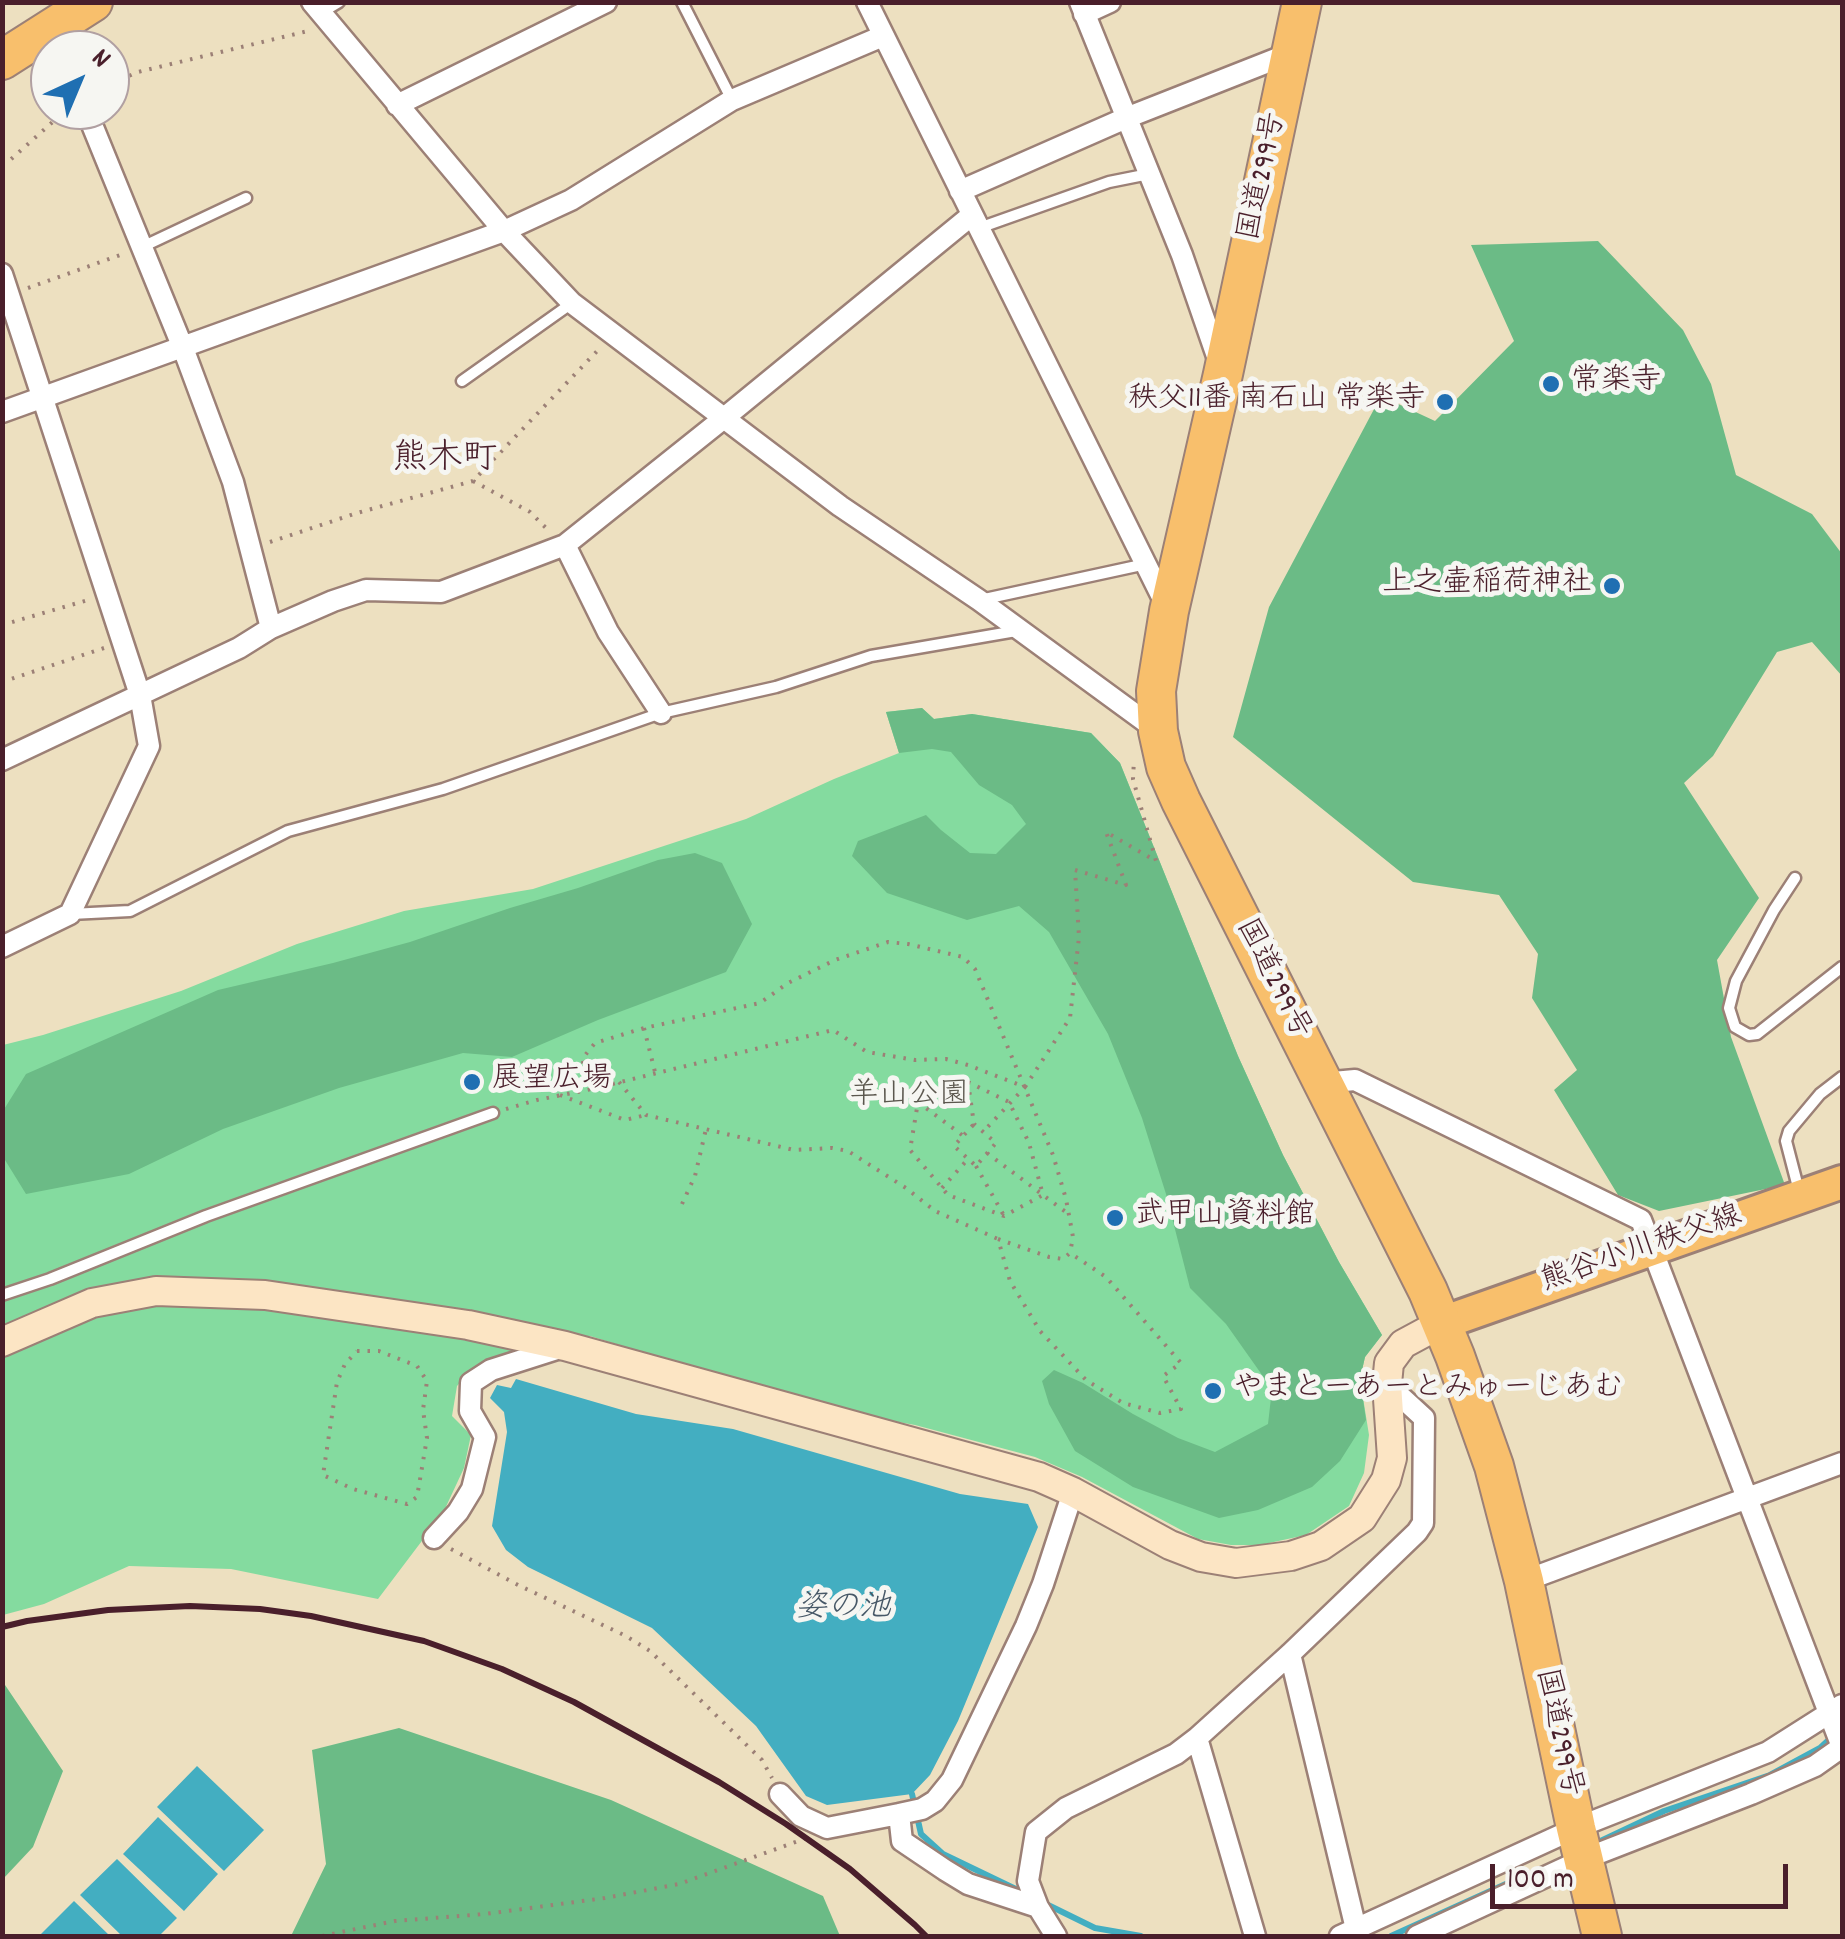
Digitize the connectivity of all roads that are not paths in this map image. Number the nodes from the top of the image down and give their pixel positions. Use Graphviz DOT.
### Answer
graph roads {
  1 [pos="93,2"];
  2 [pos="339,2"];
  3 [pos="606,2"];
  4 [pos="682,2"];
  5 [pos="866,2"];
  6 [pos="1110,2"];
  7 [pos="1302,2"];
  8 [pos="1082,8"];
  9 [pos="318,12"];
  10 [pos="66,30"];
  11 [pos="883,36"];
  12 [pos="30,49"];
  13 [pos="1291,52"];
  14 [pos="2,60"];
  15 [pos="732,100"];
  16 [pos="397,105"];
  17 [pos="1126,118"];
  18 [pos="94,130"];
  19 [pos="1149,174"];
  20 [pos="960,191"];
  21 [pos="246,198"];
  22 [pos="976,222"];
  23 [pos="504,231"];
  24 [pos="142,247"];
  25 [pos="6,284"];
  26 [pos="572,302"];
  27 [pos="183,348"];
  28 [pos="1223,374"];
  29 [pos="462,381"];
  30 [pos="44,398"];
  31 [pos="2,412"];
  32 [pos="724,418"];
  33 [pos="565,545"];
  34 [pos="1146,564"];
  35 [pos="979,600"];
  36 [pos="1169,611"];
  37 [pos="272,628"];
  38 [pos="1021,630"];
  39 [pos="140,695"];
  40 [pos="660,713"];
  41 [pos="1148,723"];
  42 [pos="2,760"];
  43 [pos="1794,878"];
  44 [pos="70,914"];
  45 [pos="2,947"];
  46 [pos="1842,966"];
  47 [pos="1842,1076"];
  48 [pos="1322,1083"];
  49 [pos="493,1113"];
  50 [pos="1842,1182"];
  51 [pos="1800,1196"];
  52 [pos="1653,1247"];
  53 [pos="2,1295"];
  54 [pos="1442,1322"];
  55 [pos="3,1342"];
  56 [pos="565,1346"];
  57 [pos="1387,1384"];
  58 [pos="1842,1463"];
  59 [pos="1073,1492"];
  60 [pos="1748,1498"];
  61 [pos="434,1538"];
  62 [pos="1524,1580"];
  63 [pos="1290,1654"];
  64 [pos="1834,1713"];
  65 [pos="1197,1738"];
  66 [pos="1842,1746"];
  67 [pos="780,1794"];
  68 [pos="900,1814"];
  69 [pos="1580,1844"];
  70 [pos="1038,1907"];
  71 [pos="1348,1933"];
  72 [pos="1056,1936"];
  73 [pos="1255,1936"];
  74 [pos="1417,1936"];
  75 [pos="1602,1936"];
  1 -- 10 [label="highway"];
  2 -- 9 [label="lane"];
  3 -- 16 [label="street"];
  4 -- 15 [label="lane"];
  5 -- 11 [label="street"];
  6 -- 8 [label="street"];
  7 -- 13 [label="highway, 国道299号"];
  8 -- 17 [label="street"];
  9 -- 16 [label="street"];
  11 -- 15 [label="street"];
  11 -- 20 [label="street"];
  12 -- 14 [label="highway"];
  13 -- 17 [label="street"];
  13 -- 28 [label="highway, 国道299号"];
  15 -- 23 [label="street"];
  16 -- 23 [label="street"];
  17 -- 19 [label="street"];
  17 -- 20 [label="street"];
  18 -- 24 [label="street"];
  19 -- 22 [label="lane"];
  19 -- 28 [label="street"];
  20 -- 22 [label="street"];
  21 -- 24 [label="lane"];
  22 -- 32 [label="street"];
  22 -- 34 [label="street"];
  23 -- 26 [label="street"];
  23 -- 27 [label="street"];
  24 -- 27 [label="street"];
  25 -- 30 [label="street"];
  26 -- 29 [label="lane"];
  26 -- 32 [label="street"];
  27 -- 30 [label="street"];
  27 -- 37 [label="street"];
  28 -- 36 [label="highway, 国道299号"];
  30 -- 31 [label="street"];
  30 -- 39 [label="street"];
  32 -- 33 [label="street"];
  32 -- 35 [label="street"];
  33 -- 37 [label="street"];
  33 -- 40 [label="street"];
  34 -- 35 [label="lane"];
  34 -- 36 [label="street"];
  35 -- 38 [label="street"];
  36 -- 41 [label="highway, 国道299号"];
  37 -- 39 [label="street"];
  38 -- 40 [label="lane"];
  38 -- 41 [label="street"];
  39 -- 42 [label="street"];
  39 -- 44 [label="street"];
  40 -- 44 [label="lane"];
  41 -- 48 [label="highway, 国道299号"];
  43 -- 46 [label="lane"];
  44 -- 45 [label="street"];
  47 -- 51 [label="lane"];
  48 -- 52 [label="street"];
  48 -- 54 [label="highway, 国道299号"];
  49 -- 53 [label="lane"];
  50 -- 51 [label="main road, 熊谷小川秩父線"];
  51 -- 52 [label="main road, 熊谷小川秩父線"];
  52 -- 54 [label="main road, 熊谷小川秩父線"];
  52 -- 60 [label="street"];
  54 -- 57 [label="street"];
  54 -- 62 [label="highway, 国道299号"];
  55 -- 56 [label="street"];
  56 -- 59 [label="street"];
  56 -- 61 [label="street"];
  57 -- 59 [label="street"];
  57 -- 63 [label="street"];
  58 -- 60 [label="street"];
  59 -- 68 [label="street"];
  60 -- 62 [label="street"];
  60 -- 64 [label="street"];
  62 -- 69 [label="highway, 国道299号"];
  63 -- 65 [label="street"];
  63 -- 71 [label="street"];
  64 -- 66 [label="street"];
  64 -- 69 [label="street"];
  65 -- 70 [label="street"];
  65 -- 73 [label="street"];
  66 -- 69 [label="street"];
  67 -- 68 [label="street"];
  68 -- 70 [label="street"];
  69 -- 71 [label="street"];
  69 -- 74 [label="street"];
  69 -- 75 [label="highway, 国道299号"];
  70 -- 72 [label="street"];
}
